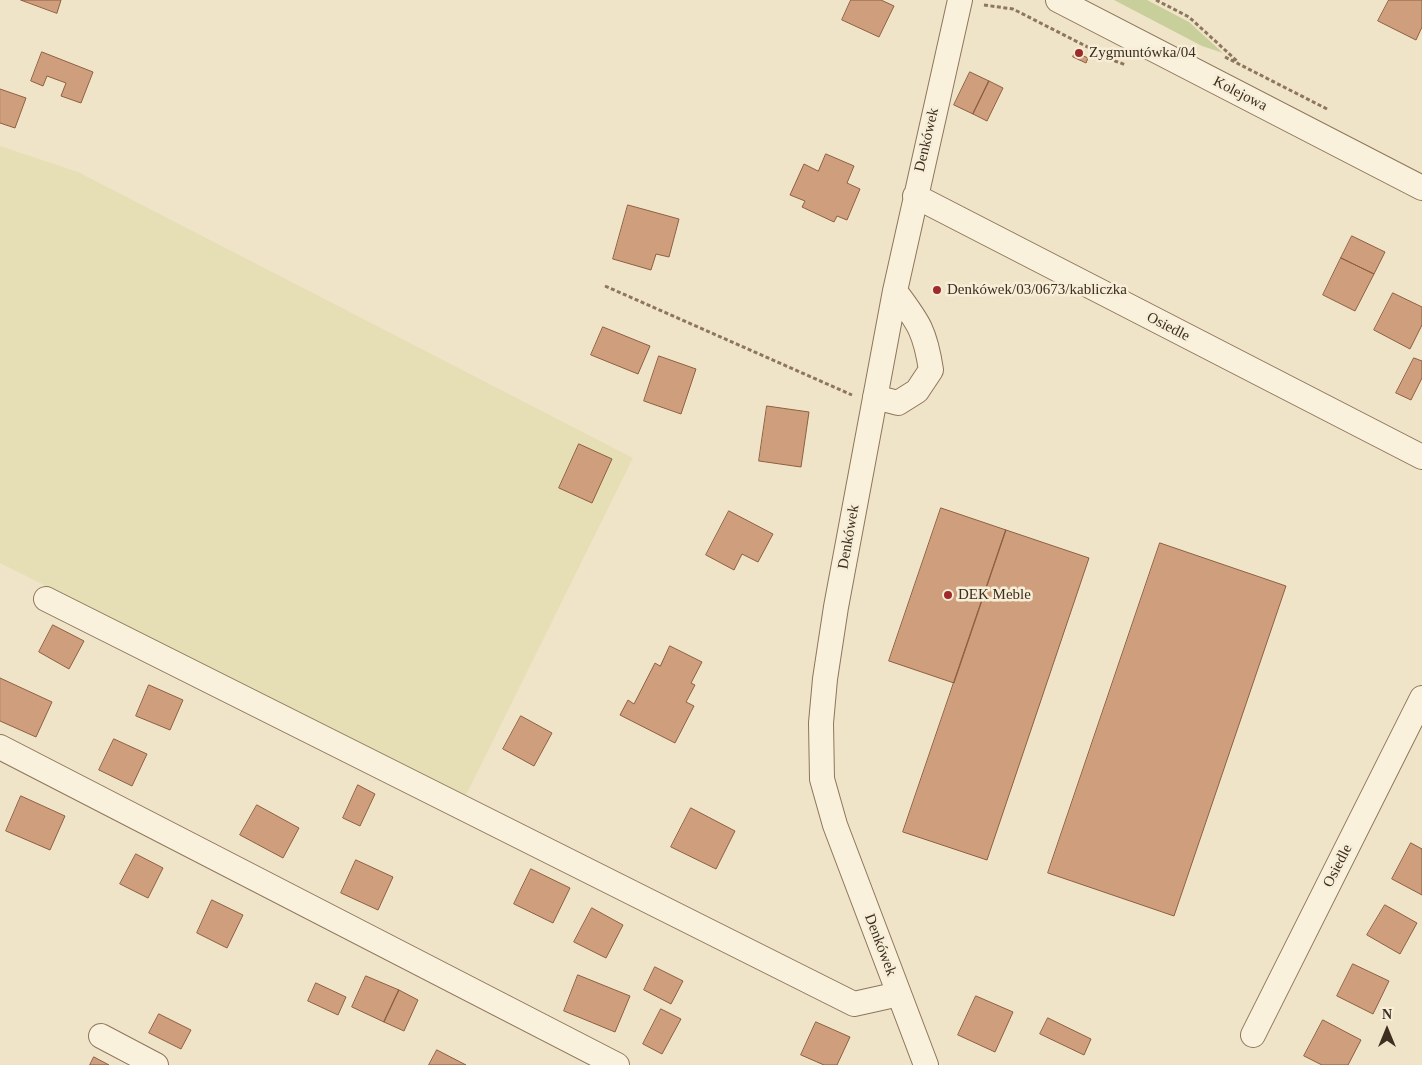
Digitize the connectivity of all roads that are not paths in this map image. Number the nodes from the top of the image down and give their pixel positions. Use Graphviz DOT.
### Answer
graph roads {
  1 [pos="960,0"];
  2 [pos="1058,0"];
  3 [pos="1422,188"];
  4 [pos="915,196"];
  5 [pos="895,290"];
  6 [pos="875,398"];
  7 [pos="1422,457"];
  8 [pos="46,599"];
  9 [pos="1422,698"];
  10 [pos="0,747"];
  11 [pos="899,994"];
  12 [pos="1253,1035"];
  13 [pos="100,1036"];
  14 [pos="156,1065"];
  15 [pos="617,1065"];
  16 [pos="926,1065"];
  1 -- 4 [label="street, Denkówek"];
  2 -- 3 [label="street, Kolejowa"];
  4 -- 5 [label="street, Denkówek"];
  4 -- 7 [label="street, Osiedle"];
  5 -- 6 [label="street, Denkówek"];
  5 -- 6 [label="street"];
  6 -- 11 [label="street, Denkówek"];
  8 -- 11 [label="street"];
  9 -- 12 [label="street, Osiedle"];
  10 -- 15 [label="street"];
  11 -- 16 [label="street, Denkówek"];
  13 -- 14 [label="street"];
}
